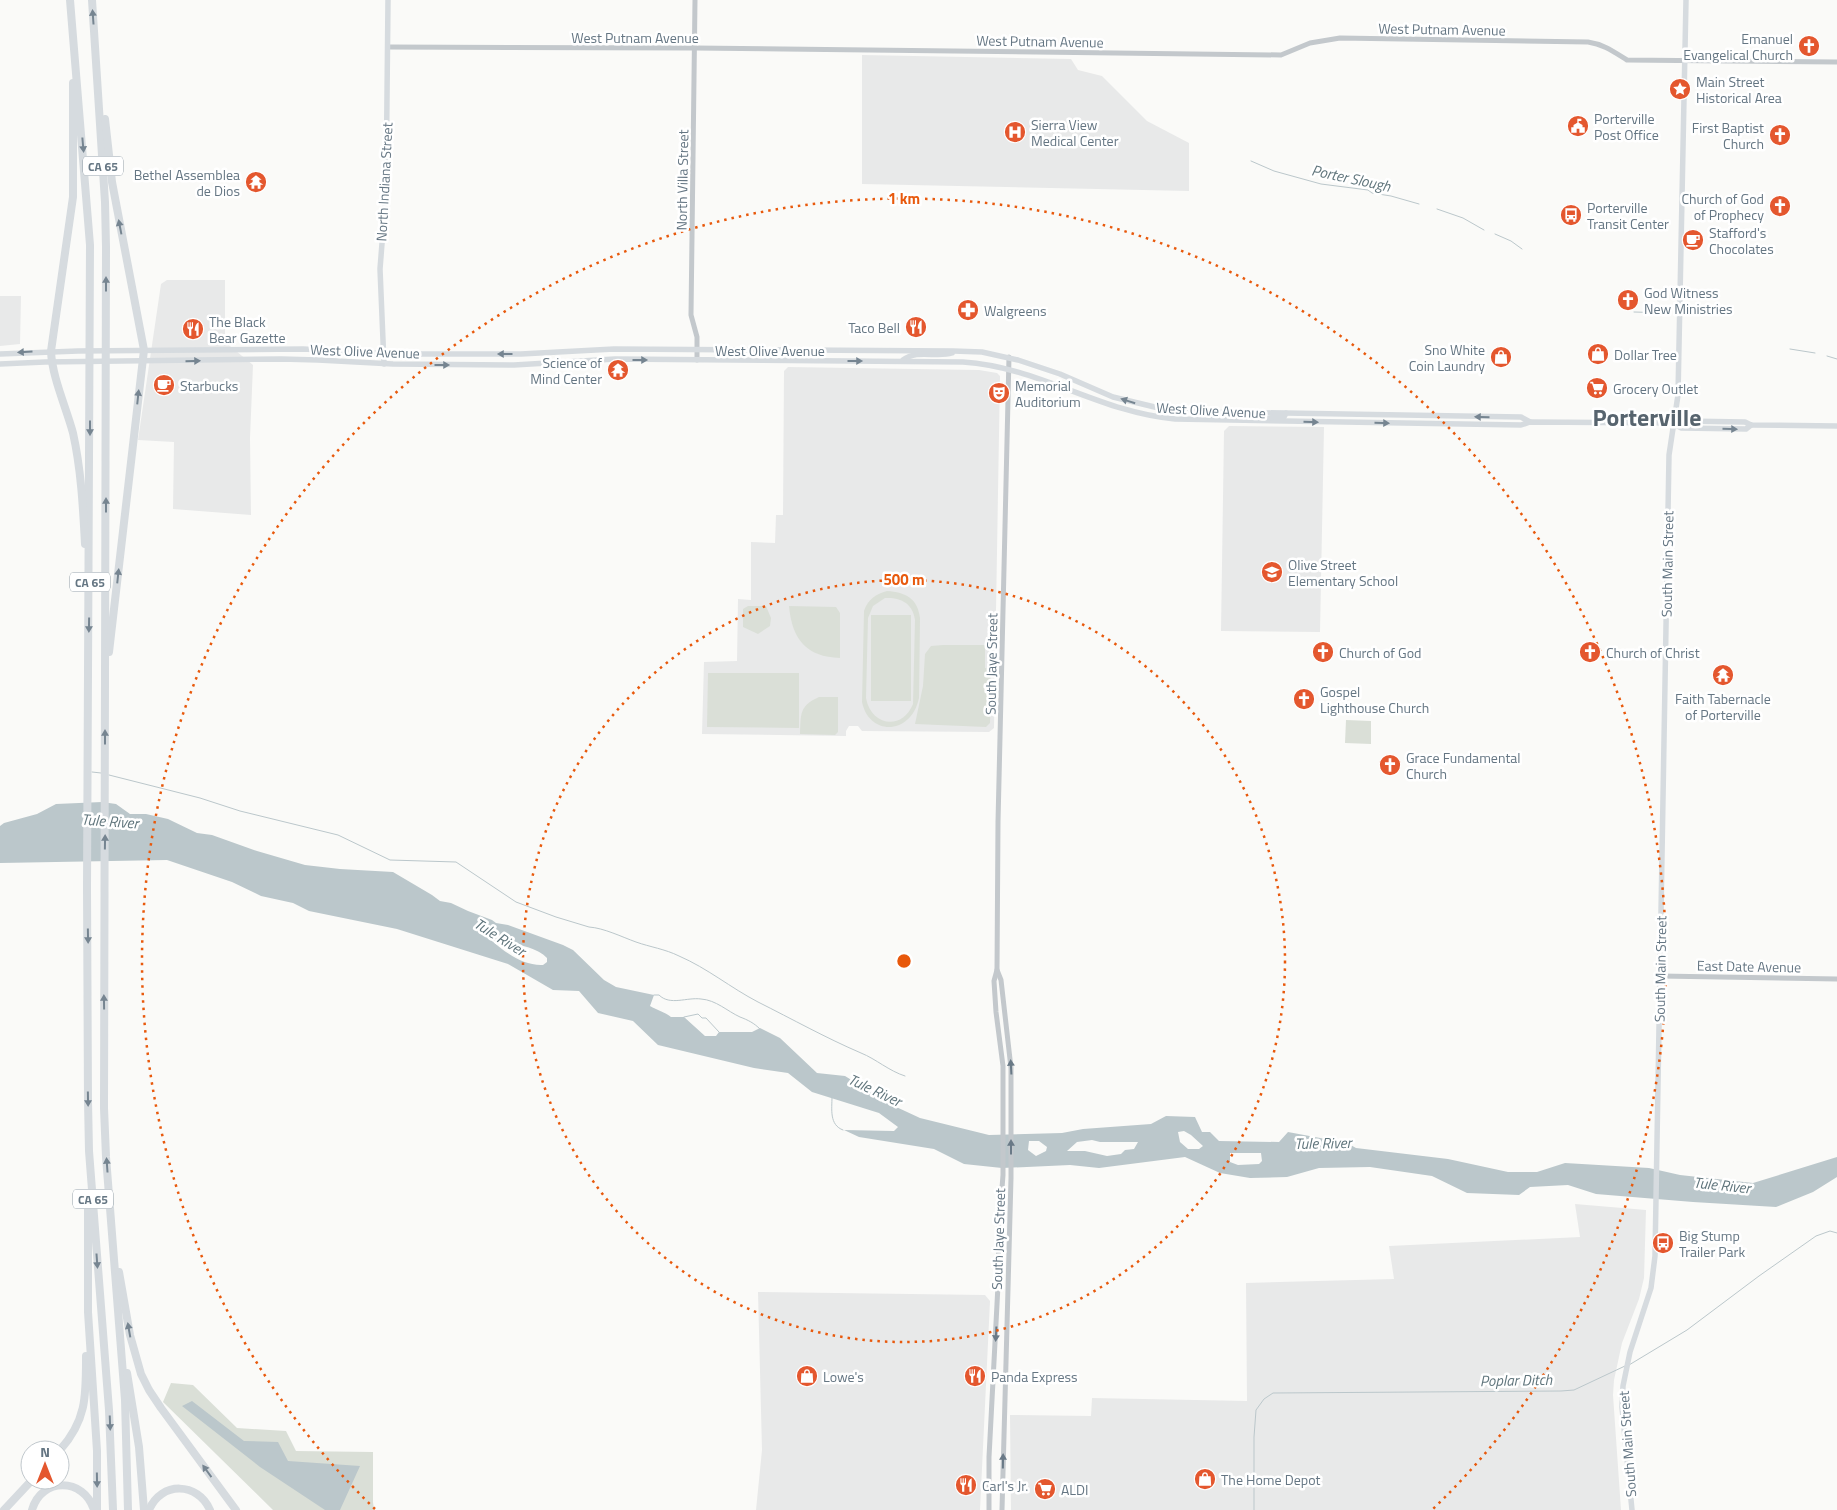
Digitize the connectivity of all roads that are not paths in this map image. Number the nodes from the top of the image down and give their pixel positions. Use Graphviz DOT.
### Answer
graph roads {
  1 [pos="70,0"];
  2 [pos="92,0"];
  3 [pos="388,0"];
  4 [pos="695,0"];
  5 [pos="1686,0"];
  6 [pos="95,39"];
  7 [pos="73,44"];
  8 [pos="388,47"];
  9 [pos="695,48"];
  10 [pos="1685,61"];
  11 [pos="1837,62"];
  12 [pos="697,349"];
  13 [pos="144,350"];
  14 [pos="50,351"];
  15 [pos="957,351"];
  16 [pos="384,353"];
  17 [pos="0,354"];
  18 [pos="1008,357"];
  19 [pos="697,360"];
  20 [pos="144,361"];
  21 [pos="903,361"];
  22 [pos="51,362"];
  23 [pos="0,364"];
  24 [pos="384,364"];
  25 [pos="1008,369"];
  26 [pos="1286,413"];
  27 [pos="1263,421"];
  28 [pos="1530,422"];
  29 [pos="1673,423"];
  30 [pos="1837,426"];
  31 [pos="90,605"];
  32 [pos="105,676"];
  33 [pos="997,970"];
  34 [pos="1660,976"];
  35 [pos="1837,979"];
  36 [pos="89,1151"];
  37 [pos="111,1225"];
  38 [pos="88,1312"];
  39 [pos="119,1319"];
  40 [pos="67,1440"];
  41 [pos="23,1490"];
  42 [pos="4,1510"];
  43 [pos="32,1510"];
  44 [pos="96,1510"];
  45 [pos="113,1510"];
  46 [pos="128,1510"];
  47 [pos="144,1510"];
  48 [pos="149,1510"];
  49 [pos="210,1510"];
  50 [pos="236,1510"];
  51 [pos="989,1510"];
  52 [pos="1002,1510"];
  53 [pos="1632,1510"];
  1 -- 7 [label="highway, CA 65"];
  6 -- 2 [label="highway, CA 65, one-way"];
  3 -- 8 [label="main road, North Indiana Street"];
  4 -- 9 [label="street, North Villa Street"];
  5 -- 10 [label="main road, South Main Street"];
  13 -- 6 [label="highway, one-way"];
  32 -- 6 [label="highway, CA 65, one-way"];
  7 -- 14 [label="highway"];
  7 -- 31 [label="highway, CA 65, one-way"];
  8 -- 9 [label="street, West Putnam Avenue"];
  8 -- 16 [label="main road, North Indiana Street"];
  9 -- 10 [label="street, West Putnam Avenue"];
  9 -- 12 [label="street, North Villa Street"];
  10 -- 11 [label="street, West Putnam Avenue"];
  10 -- 29 [label="main road, South Main Street"];
  12 -- 15 [label="main road, West Olive Avenue"];
  12 -- 16 [label="main road, West Olive Avenue, one-way"];
  12 -- 19 [label="street, North Villa Street"];
  13 -- 14 [label="main road, West Olive Avenue"];
  13 -- 16 [label="main road, West Olive Avenue"];
  13 -- 20 [label="highway"];
  14 -- 17 [label="main road, West Olive Avenue, one-way"];
  14 -- 22 [label="highway"];
  15 -- 18 [label="main road, West Olive Avenue"];
  15 -- 21 [label="main road"];
  16 -- 24 [label="main road, North Indiana Street"];
  18 -- 25 [label="street, South Jaye Street"];
  26 -- 18 [label="main road, West Olive Avenue, one-way"];
  19 -- 21 [label="main road, West Olive Avenue, one-way"];
  24 -- 19 [label="main road, West Olive Avenue, one-way"];
  20 -- 22 [label="main road, West Olive Avenue"];
  20 -- 24 [label="main road, West Olive Avenue, one-way"];
  32 -- 20 [label="highway, one-way"];
  21 -- 25 [label="main road, West Olive Avenue"];
  22 -- 23 [label="main road, West Olive Avenue"];
  22 -- 31 [label="highway"];
  25 -- 27 [label="main road, West Olive Avenue"];
  25 -- 33 [label="street, South Jaye Street"];
  26 -- 27 [label="main road"];
  28 -- 26 [label="main road, West Olive Avenue, one-way"];
  27 -- 28 [label="main road, West Olive Avenue, one-way"];
  28 -- 29 [label="main road, West Olive Avenue"];
  29 -- 30 [label="main road, West Olive Avenue"];
  29 -- 34 [label="main road, South Main Street"];
  31 -- 36 [label="highway, CA 65, one-way"];
  37 -- 32 [label="highway, CA 65, one-way"];
  33 -- 51 [label="street, South Jaye Street, one-way"];
  52 -- 33 [label="street, South Jaye Street, one-way"];
  34 -- 35 [label="street, East Date Avenue"];
  34 -- 53 [label="main road, South Main Street"];
  36 -- 38 [label="highway"];
  36 -- 45 [label="highway, CA 65, one-way"];
  37 -- 39 [label="highway, CA 65"];
  50 -- 37 [label="highway, one-way"];
  38 -- 40 [label="highway"];
  38 -- 44 [label="highway, one-way"];
  39 -- 46 [label="highway, CA 65"];
  39 -- 47 [label="highway"];
  41 -- 42 [label="highway"];
  43 -- 44 [label="highway"];
  48 -- 49 [label="highway"];
}
